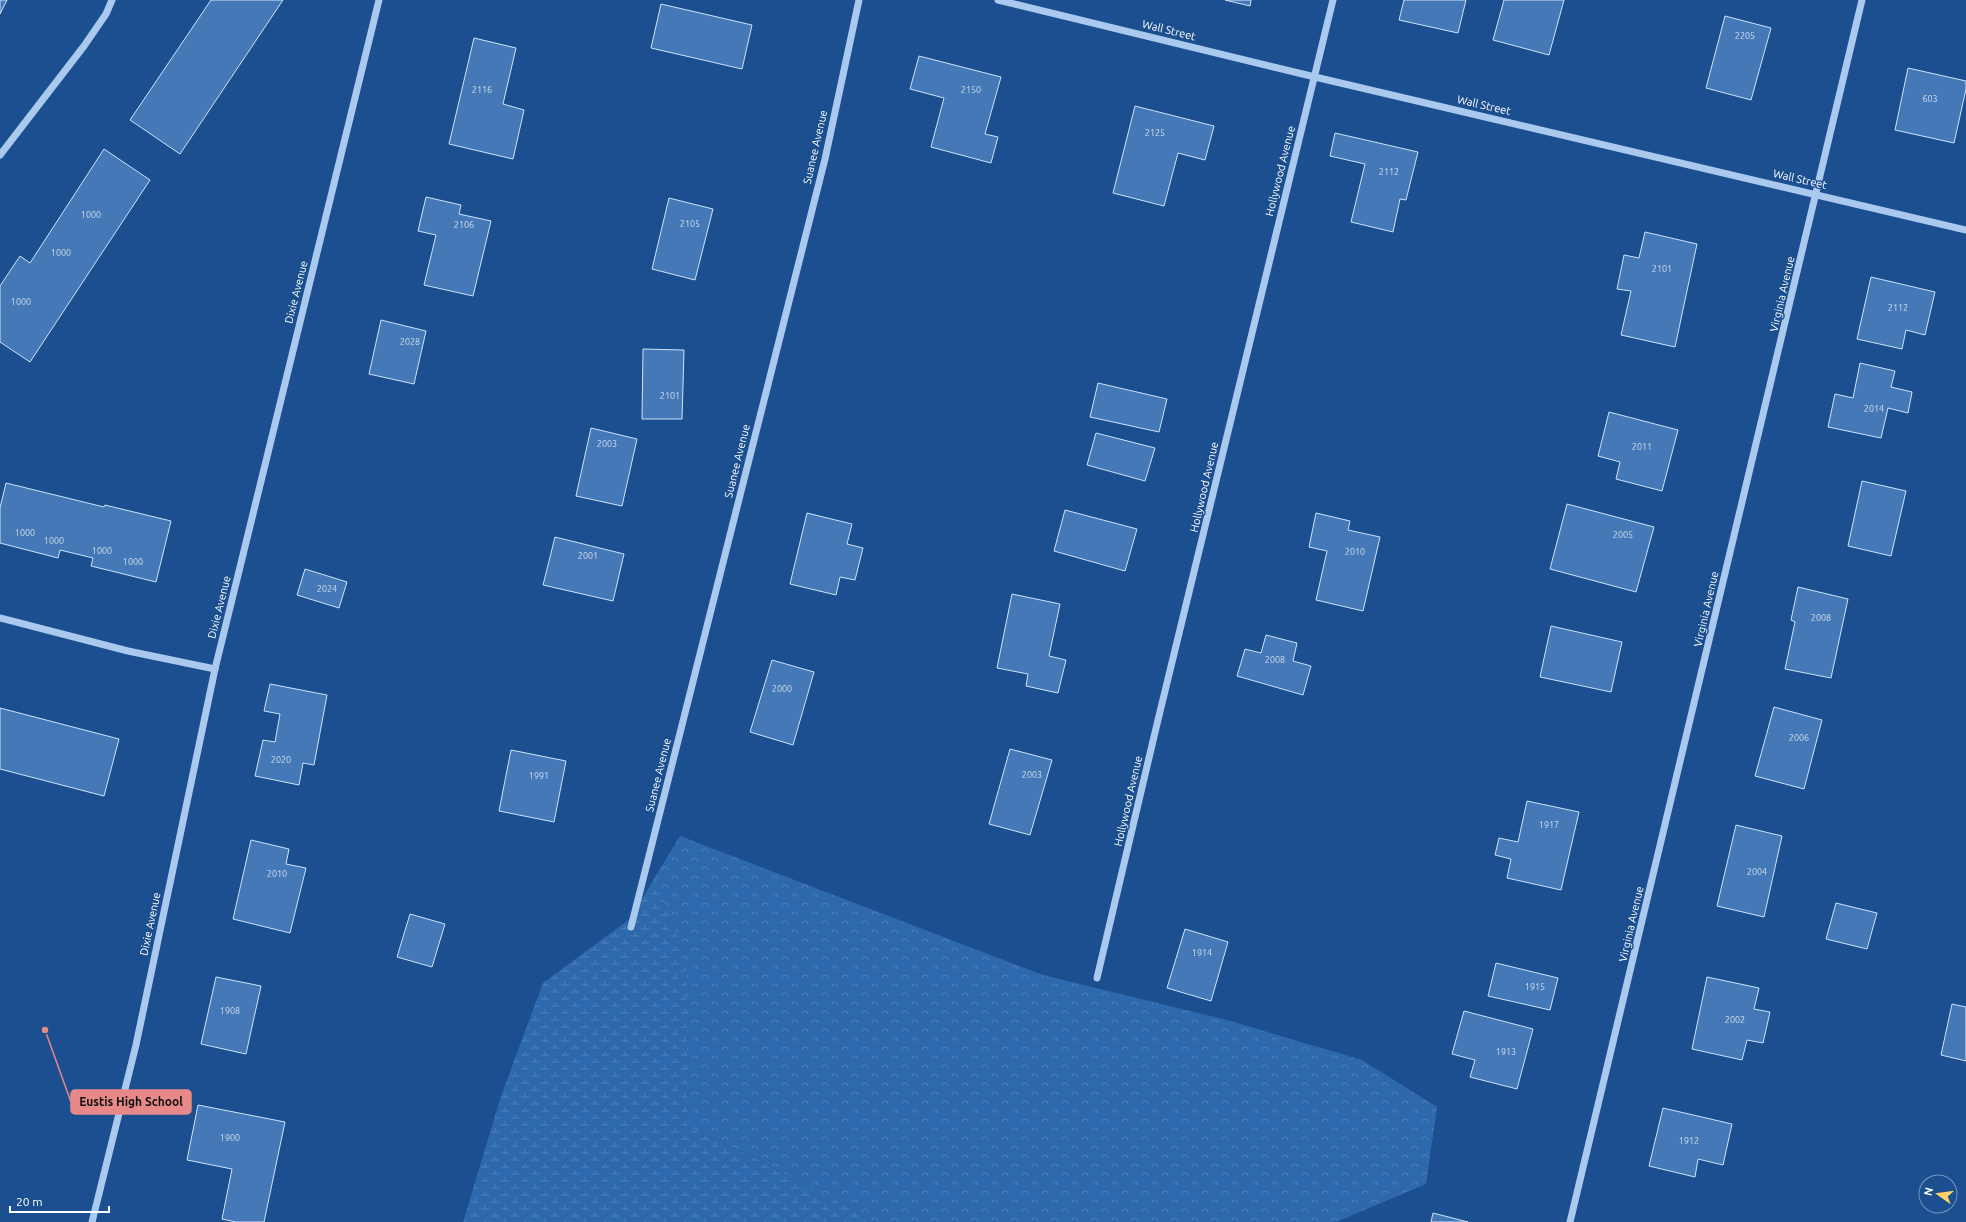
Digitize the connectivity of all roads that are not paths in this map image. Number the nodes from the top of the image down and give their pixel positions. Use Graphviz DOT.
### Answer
graph roads {
  1 [pos="112,0"];
  2 [pos="379,0"];
  3 [pos="859,0"];
  4 [pos="998,0"];
  5 [pos="1333,0"];
  6 [pos="1862,0"];
  7 [pos="1315,77"];
  8 [pos="0,155"];
  9 [pos="1817,194"];
  10 [pos="1966,230"];
  11 [pos="0,618"];
  12 [pos="215,669"];
  13 [pos="631,927"];
  14 [pos="1098,978"];
  15 [pos="92,1222"];
  16 [pos="1570,1222"];
  1 -- 8 [label="street"];
  2 -- 12 [label="street, Dixie Avenue"];
  3 -- 13 [label="street, Suanee Avenue"];
  4 -- 7 [label="street, Wall Street"];
  5 -- 7 [label="street, Hollywood Avenue"];
  6 -- 9 [label="street, Virginia Avenue"];
  7 -- 9 [label="street, Wall Street"];
  7 -- 14 [label="street, Hollywood Avenue"];
  9 -- 10 [label="street, Wall Street"];
  9 -- 16 [label="street, Virginia Avenue"];
  11 -- 12 [label="street"];
  12 -- 15 [label="street, Dixie Avenue"];
}
